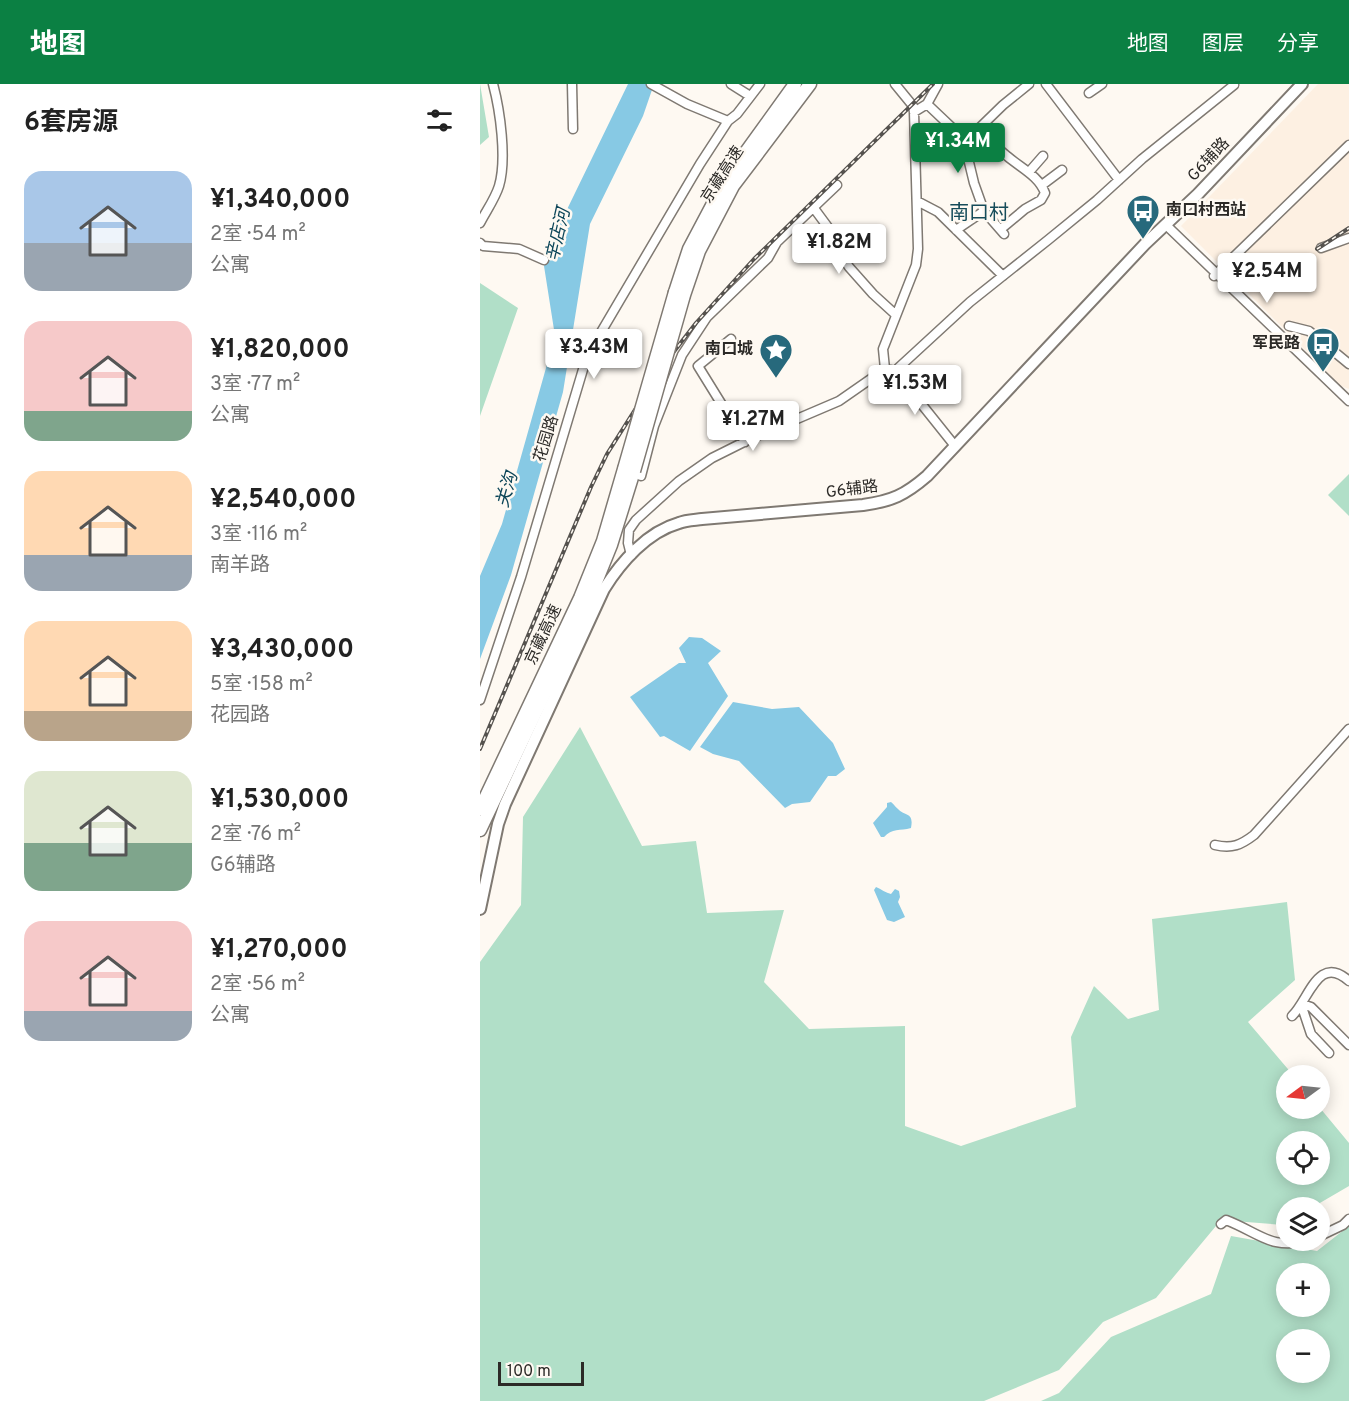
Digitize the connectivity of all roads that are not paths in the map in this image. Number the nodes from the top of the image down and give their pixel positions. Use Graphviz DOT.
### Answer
graph roads {
  1 [pos="493,84"];
  2 [pos="572,84"];
  3 [pos="651,84"];
  4 [pos="731,84"];
  5 [pos="760,84"];
  6 [pos="795,84"];
  7 [pos="810,84"];
  8 [pos="895,84"];
  9 [pos="938,84"];
  10 [pos="1029,84"];
  11 [pos="1046,84"];
  12 [pos="1102,84"];
  13 [pos="1302,84"];
  14 [pos="1231,85"];
  15 [pos="1089,93"];
  16 [pos="750,96"];
  17 [pos="927,104"];
  18 [pos="914,112"];
  19 [pos="728,121"];
  20 [pos="573,129"];
  21 [pos="978,130"];
  22 [pos="966,141"];
  23 [pos="1349,145"];
  24 [pos="1043,156"];
  25 [pos="1062,170"];
  26 [pos="1029,172"];
  27 [pos="1119,180"];
  28 [pos="837,185"];
  29 [pos="1042,185"];
  30 [pos="916,201"];
  31 [pos="813,207"];
  32 [pos="984,211"];
  33 [pos="480,223"];
  34 [pos="1166,225"];
  35 [pos="956,230"];
  36 [pos="1349,238"];
  37 [pos="480,243"];
  38 [pos="1321,248"];
  39 [pos="544,260"];
  40 [pos="1215,275"];
  41 [pos="1003,276"];
  42 [pos="680,294"];
  43 [pos="896,315"];
  44 [pos="1290,326"];
  45 [pos="731,339"];
  46 [pos="1349,364"];
  47 [pos="885,369"];
  48 [pos="895,371"];
  49 [pos="1349,401"];
  50 [pos="745,442"];
  51 [pos="955,446"];
  52 [pos="633,472"];
  53 [pos="631,555"];
  54 [pos="480,700"];
  55 [pos="1349,729"];
  56 [pos="480,809"];
  57 [pos="480,830"];
  58 [pos="1215,845"];
  59 [pos="483,882"];
  60 [pos="480,909"];
  61 [pos="1349,981"];
  62 [pos="1301,1006"];
  63 [pos="1292,1016"];
  64 [pos="1349,1045"];
  65 [pos="1329,1053"];
  66 [pos="1349,1219"];
  67 [pos="1221,1224"];
  68 [pos="1330,1231"];
  69 [pos="1276,1244"];
  1 -- 33 [label="street"];
  2 -- 20 [label="street"];
  3 -- 19 [label="street"];
  4 -- 16 [label="street"];
  5 -- 16 [label="street, 花园路"];
  6 -- 42 [label="highway, 京藏高速"];
  7 -- 42 [label="highway, 京藏高速"];
  8 -- 18 [label="street"];
  9 -- 17 [label="street"];
  10 -- 21 [label="street"];
  11 -- 27 [label="street"];
  12 -- 15 [label="street"];
  13 -- 34 [label="main road, G6辅路"];
  14 -- 27 [label="street"];
  16 -- 19 [label="street, 花园路"];
  17 -- 18 [label="street"];
  17 -- 22 [label="street"];
  18 -- 30 [label="street"];
  19 -- 54 [label="street, 花园路"];
  21 -- 22 [label="street"];
  21 -- 26 [label="street"];
  22 -- 32 [label="street"];
  23 -- 40 [label="street"];
  24 -- 26 [label="street"];
  25 -- 29 [label="street"];
  26 -- 29 [label="street"];
  27 -- 41 [label="street"];
  28 -- 31 [label="street"];
  29 -- 32 [label="street"];
  30 -- 35 [label="street"];
  30 -- 43 [label="street"];
  31 -- 43 [label="street"];
  31 -- 52 [label="street"];
  32 -- 35 [label="street"];
  34 -- 40 [label="street"];
  34 -- 51 [label="main road, G6辅路"];
  35 -- 41 [label="street"];
  36 -- 38 [label="street"];
  37 -- 39 [label="street"];
  40 -- 49 [label="street"];
  41 -- 48 [label="street"];
  42 -- 52 [label="highway, bridge"];
  43 -- 47 [label="street"];
  44 -- 46 [label="street"];
  45 -- 50 [label="street"];
  47 -- 48 [label="street"];
  47 -- 50 [label="street"];
  48 -- 51 [label="street"];
  50 -- 53 [label="street"];
  51 -- 53 [label="main road, G6辅路"];
  52 -- 56 [label="highway, 京藏高速"];
  52 -- 57 [label="highway"];
  53 -- 59 [label="main road, G6辅路"];
  55 -- 58 [label="street"];
  59 -- 60 [label="main road, G6辅路"];
  61 -- 62 [label="street"];
  62 -- 63 [label="street"];
  62 -- 64 [label="street"];
  62 -- 65 [label="street"];
  66 -- 68 [label="street"];
  67 -- 69 [label="street"];
}
